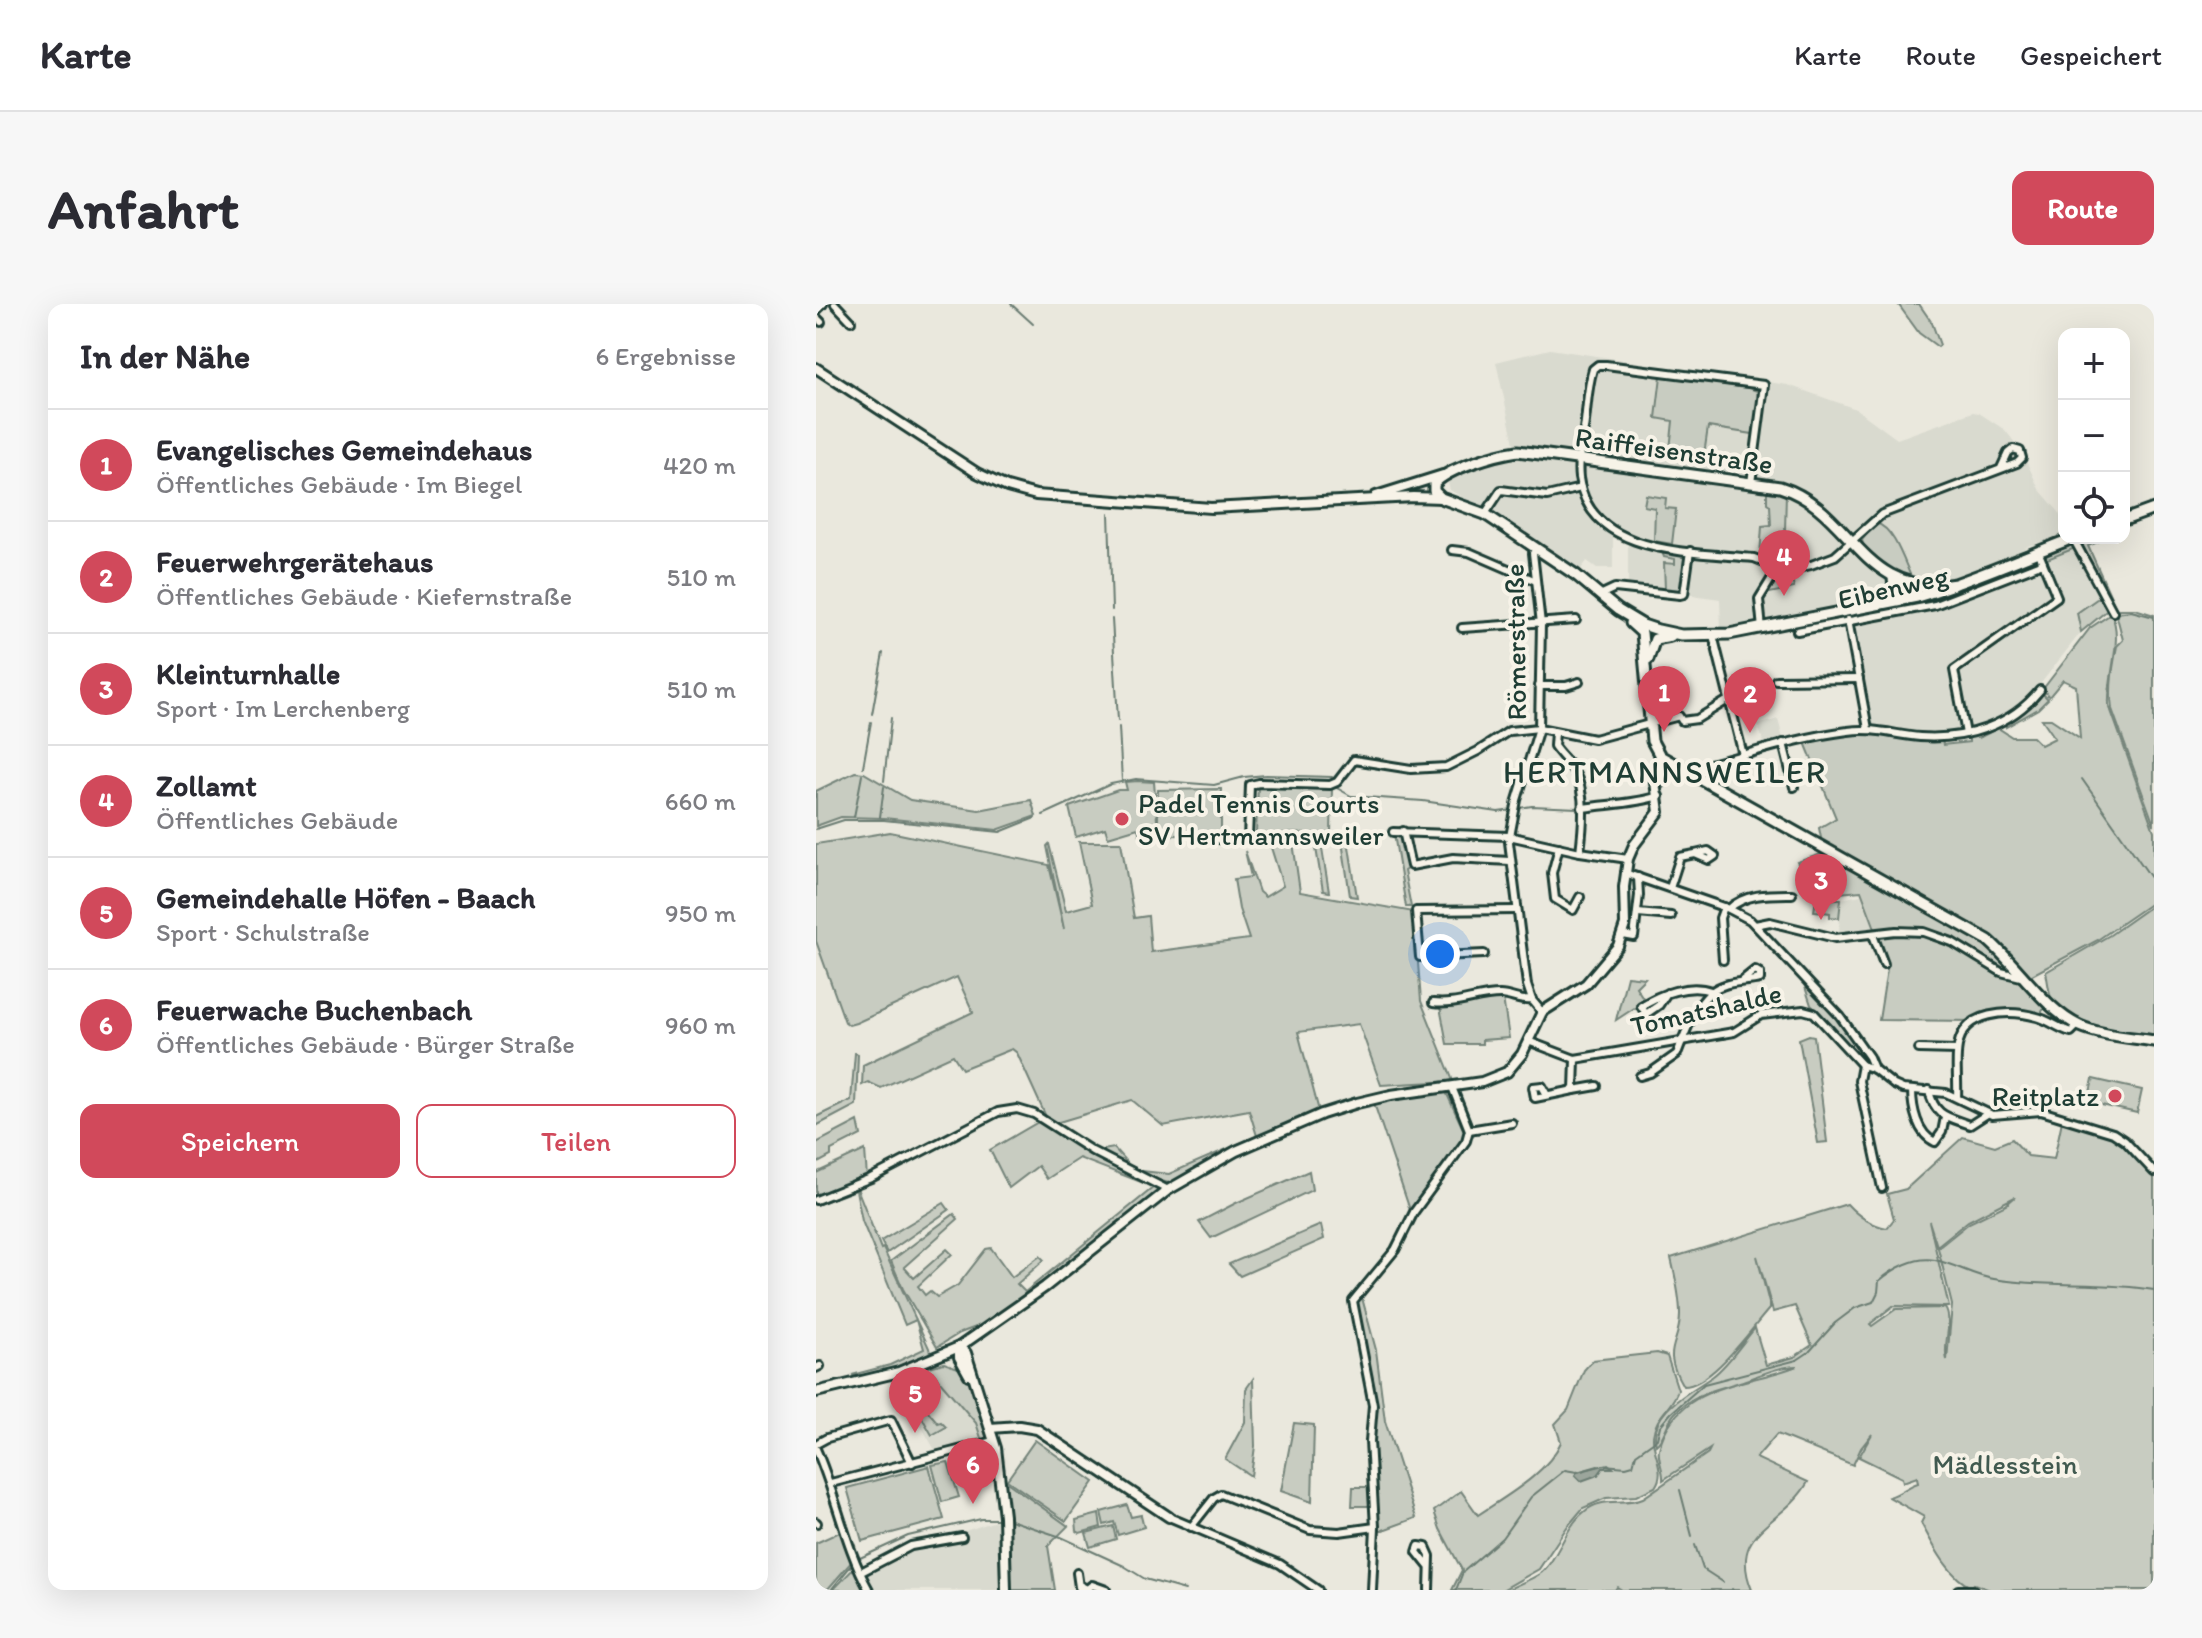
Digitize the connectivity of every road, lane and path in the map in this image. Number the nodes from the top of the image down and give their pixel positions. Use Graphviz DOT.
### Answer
graph roads {
  1 [pos="823,304"];
  2 [pos="835,304"];
  3 [pos="816,311"];
  4 [pos="851,321"];
  5 [pos="816,368"];
  6 [pos="1580,458"];
  7 [pos="2001,468"];
  8 [pos="1443,475"];
  9 [pos="1751,483"];
  10 [pos="1581,488"];
  11 [pos="1441,498"];
  12 [pos="1359,500"];
  13 [pos="2154,509"];
  14 [pos="1485,514"];
  15 [pos="2130,518"];
  16 [pos="1852,542"];
  17 [pos="2058,544"];
  18 [pos="2076,544"];
  19 [pos="1452,550"];
  20 [pos="1536,550"];
  21 [pos="1690,551"];
  22 [pos="2038,551"];
  23 [pos="2043,563"];
  24 [pos="1775,573"];
  25 [pos="1893,577"];
  26 [pos="1536,581"];
  27 [pos="1956,584"];
  28 [pos="1600,595"];
  29 [pos="1876,606"];
  30 [pos="1618,610"];
  31 [pos="2113,612"];
  32 [pos="1576,620"];
  33 [pos="1848,620"];
  34 [pos="1541,624"];
  35 [pos="1462,628"];
  36 [pos="1762,629"];
  37 [pos="1797,631"];
  38 [pos="1681,635"];
  39 [pos="1713,635"];
  40 [pos="1646,666"];
  41 [pos="1859,679"];
  42 [pos="1776,680"];
  43 [pos="1579,682"];
  44 [pos="1539,686"];
  45 [pos="2040,690"];
  46 [pos="1728,700"];
  47 [pos="1650,723"];
  48 [pos="1539,728"];
  49 [pos="1868,729"];
  50 [pos="1555,732"];
  51 [pos="1966,734"];
  52 [pos="1783,743"];
  53 [pos="1743,755"];
  54 [pos="1660,756"];
  55 [pos="1692,775"];
  56 [pos="1794,787"];
  57 [pos="1659,796"];
  58 [pos="1582,808"];
  59 [pos="1403,831"];
  60 [pos="1393,832"];
  61 [pos="1509,836"];
  62 [pos="1206,839"];
  63 [pos="1559,847"];
  64 [pos="1580,852"];
  65 [pos="1695,854"];
  66 [pos="1628,859"];
  67 [pos="1510,861"];
  68 [pos="1625,873"];
  69 [pos="1638,877"];
  70 [pos="1670,888"];
  71 [pos="1792,894"];
  72 [pos="1580,897"];
  73 [pos="1727,908"];
  74 [pos="1517,910"];
  75 [pos="1638,913"];
  76 [pos="1671,916"];
  77 [pos="1755,925"];
  78 [pos="1623,935"];
  79 [pos="1873,935"];
  80 [pos="1484,954"];
  81 [pos="1723,960"];
  82 [pos="1884,964"];
  83 [pos="2028,979"];
  84 [pos="1740,982"];
  85 [pos="1711,991"];
  86 [pos="1667,993"];
  87 [pos="1532,1000"];
  88 [pos="1433,1003"];
  89 [pos="1542,1012"];
  90 [pos="2078,1025"];
  91 [pos="1528,1041"];
  92 [pos="1681,1041"];
  93 [pos="2154,1041"];
  94 [pos="1919,1049"];
  95 [pos="1957,1050"];
  96 [pos="1575,1059"];
  97 [pos="1862,1065"];
  98 [pos="1874,1069"];
  99 [pos="1640,1076"];
  100 [pos="1597,1086"];
  101 [pos="1452,1087"];
  102 [pos="1574,1090"];
  103 [pos="1912,1090"];
  104 [pos="1929,1090"];
  105 [pos="1547,1095"];
  106 [pos="1957,1097"];
  107 [pos="1987,1114"];
  108 [pos="1945,1117"];
  109 [pos="1512,1123"];
  110 [pos="1469,1130"];
  111 [pos="1871,1139"];
  112 [pos="1862,1141"];
  113 [pos="2154,1172"];
  114 [pos="1882,1188"];
  115 [pos="1168,1190"];
  116 [pos="816,1200"];
  117 [pos="959,1347"];
  118 [pos="939,1357"];
  119 [pos="969,1375"];
  120 [pos="977,1389"];
  121 [pos="816,1392"];
  122 [pos="990,1428"];
  123 [pos="993,1441"];
  124 [pos="816,1446"];
  125 [pos="912,1463"];
  126 [pos="831,1483"];
  127 [pos="1169,1517"];
  128 [pos="1191,1527"];
  129 [pos="1375,1527"];
  130 [pos="962,1537"];
  131 [pos="1429,1567"];
  132 [pos="863,1571"];
  133 [pos="1077,1573"];
  134 [pos="1083,1589"];
  135 [pos="869,1590"];
  136 [pos="1006,1590"];
  137 [pos="1106,1590"];
  138 [pos="1318,1590"];
  139 [pos="1372,1590"];
  140 [pos="1429,1590"];
  141 [pos="1959,1590"];
  142 [pos="1973,1590"];
  1 -- 3 [label="street"];
  2 -- 4 [label="street"];
  5 -- 12 [label="street"];
  6 -- 8 [label="main road, Raiffeisenstraße"];
  6 -- 9 [label="main road, Raiffeisenstraße"];
  6 -- 9 [label="street"];
  6 -- 10 [label="street"];
  7 -- 16 [label="street"];
  8 -- 11 [label="main road"];
  8 -- 12 [label="street, Raiffeisenstraße"];
  9 -- 16 [label="main road, Raiffeisenstraße"];
  10 -- 14 [label="street"];
  10 -- 21 [label="street"];
  11 -- 12 [label="street"];
  11 -- 14 [label="main road"];
  13 -- 15 [label="main road"];
  14 -- 20 [label="main road"];
  16 -- 24 [label="street"];
  16 -- 25 [label="main road, Raiffeisenstraße"];
  17 -- 22 [label="main road"];
  18 -- 31 [label="street"];
  19 -- 26 [label="street"];
  20 -- 26 [label="street, Römerstraße"];
  20 -- 28 [label="main road"];
  21 -- 24 [label="street"];
  21 -- 28 [label="street"];
  22 -- 23 [label="street"];
  22 -- 27 [label="main road"];
  23 -- 33 [label="street, Eibenweg"];
  23 -- 51 [label="street"];
  24 -- 36 [label="street"];
  25 -- 27 [label="main road, Raiffeisenstraße"];
  25 -- 29 [label="main road"];
  26 -- 34 [label="street, Römerstraße"];
  27 -- 29 [label="main road"];
  28 -- 30 [label="main road"];
  29 -- 36 [label="main road"];
  30 -- 38 [label="main road"];
  30 -- 40 [label="main road"];
  32 -- 34 [label="street"];
  33 -- 37 [label="street, Eibenweg"];
  33 -- 41 [label="street"];
  34 -- 35 [label="street"];
  34 -- 44 [label="street, Römerstraße"];
  36 -- 39 [label="main road"];
  38 -- 39 [label="main road"];
  38 -- 40 [label="main road"];
  39 -- 46 [label="street"];
  40 -- 47 [label="main road"];
  41 -- 42 [label="street"];
  41 -- 49 [label="street"];
  43 -- 44 [label="street"];
  44 -- 48 [label="street, Römerstraße"];
  45 -- 51 [label="street"];
  46 -- 47 [label="street"];
  46 -- 53 [label="street"];
  47 -- 50 [label="street"];
  47 -- 54 [label="main road"];
  48 -- 50 [label="street"];
  48 -- 61 [label="street, Römerstraße"];
  48 -- 62 [label="street"];
  49 -- 51 [label="street"];
  49 -- 52 [label="street"];
  50 -- 58 [label="street"];
  52 -- 53 [label="street"];
  52 -- 56 [label="street"];
  53 -- 55 [label="street"];
  54 -- 55 [label="main road"];
  54 -- 57 [label="street"];
  55 -- 83 [label="main road"];
  57 -- 58 [label="street"];
  57 -- 66 [label="street"];
  58 -- 64 [label="street"];
  59 -- 60 [label="street"];
  59 -- 61 [label="street"];
  59 -- 67 [label="street"];
  61 -- 63 [label="street"];
  61 -- 67 [label="street, Römerstraße"];
  63 -- 64 [label="street"];
  63 -- 72 [label="street"];
  64 -- 66 [label="street"];
  65 -- 70 [label="street"];
  66 -- 68 [label="street"];
  67 -- 74 [label="street, Römerstraße"];
  68 -- 69 [label="street"];
  68 -- 78 [label="street"];
  69 -- 70 [label="street"];
  69 -- 75 [label="street"];
  70 -- 73 [label="street"];
  71 -- 73 [label="street"];
  73 -- 77 [label="street"];
  73 -- 81 [label="street"];
  74 -- 80 [label="street"];
  74 -- 87 [label="street, Römerstraße"];
  75 -- 76 [label="street"];
  75 -- 78 [label="street"];
  77 -- 79 [label="street"];
  77 -- 98 [label="street"];
  78 -- 89 [label="street"];
  79 -- 82 [label="street"];
  79 -- 83 [label="street"];
  83 -- 90 [label="main road"];
  84 -- 85 [label="street"];
  85 -- 86 [label="street"];
  85 -- 92 [label="street"];
  87 -- 88 [label="street"];
  87 -- 89 [label="street, Römerstraße"];
  89 -- 91 [label="street"];
  90 -- 93 [label="main road"];
  90 -- 95 [label="street"];
  91 -- 96 [label="street"];
  91 -- 101 [label="street"];
  92 -- 96 [label="street, Tomatshalde"];
  92 -- 97 [label="street, Tomatshalde"];
  92 -- 99 [label="street"];
  94 -- 95 [label="street"];
  95 -- 106 [label="street"];
  96 -- 102 [label="street"];
  97 -- 98 [label="street, Tomatshalde"];
  97 -- 111 [label="street"];
  98 -- 103 [label="street, Tomatshalde"];
  100 -- 102 [label="street"];
  101 -- 110 [label="street"];
  101 -- 115 [label="street"];
  102 -- 105 [label="street"];
  103 -- 104 [label="street"];
  103 -- 108 [label="street"];
  104 -- 106 [label="street"];
  104 -- 108 [label="street"];
  106 -- 107 [label="street"];
  107 -- 108 [label="street"];
  107 -- 113 [label="street"];
  109 -- 110 [label="street"];
  110 -- 129 [label="street"];
  111 -- 112 [label="street"];
  111 -- 114 [label="street"];
  115 -- 116 [label="street"];
  115 -- 117 [label="street"];
  117 -- 118 [label="street"];
  117 -- 119 [label="street"];
  117 -- 120 [label="street"];
  118 -- 119 [label="street"];
  118 -- 121 [label="street"];
  119 -- 120 [label="street"];
  120 -- 122 [label="street"];
  122 -- 123 [label="street"];
  122 -- 127 [label="street"];
  123 -- 125 [label="street"];
  123 -- 136 [label="street"];
  124 -- 125 [label="street"];
  124 -- 126 [label="street"];
  125 -- 126 [label="street"];
  126 -- 132 [label="street"];
  127 -- 128 [label="street"];
  128 -- 129 [label="street"];
  128 -- 138 [label="street"];
  129 -- 139 [label="street"];
  130 -- 132 [label="street"];
  131 -- 140 [label="street"];
  132 -- 135 [label="street"];
  133 -- 134 [label="street"];
  134 -- 137 [label="street"];
  141 -- 142 [label="street"];
}
